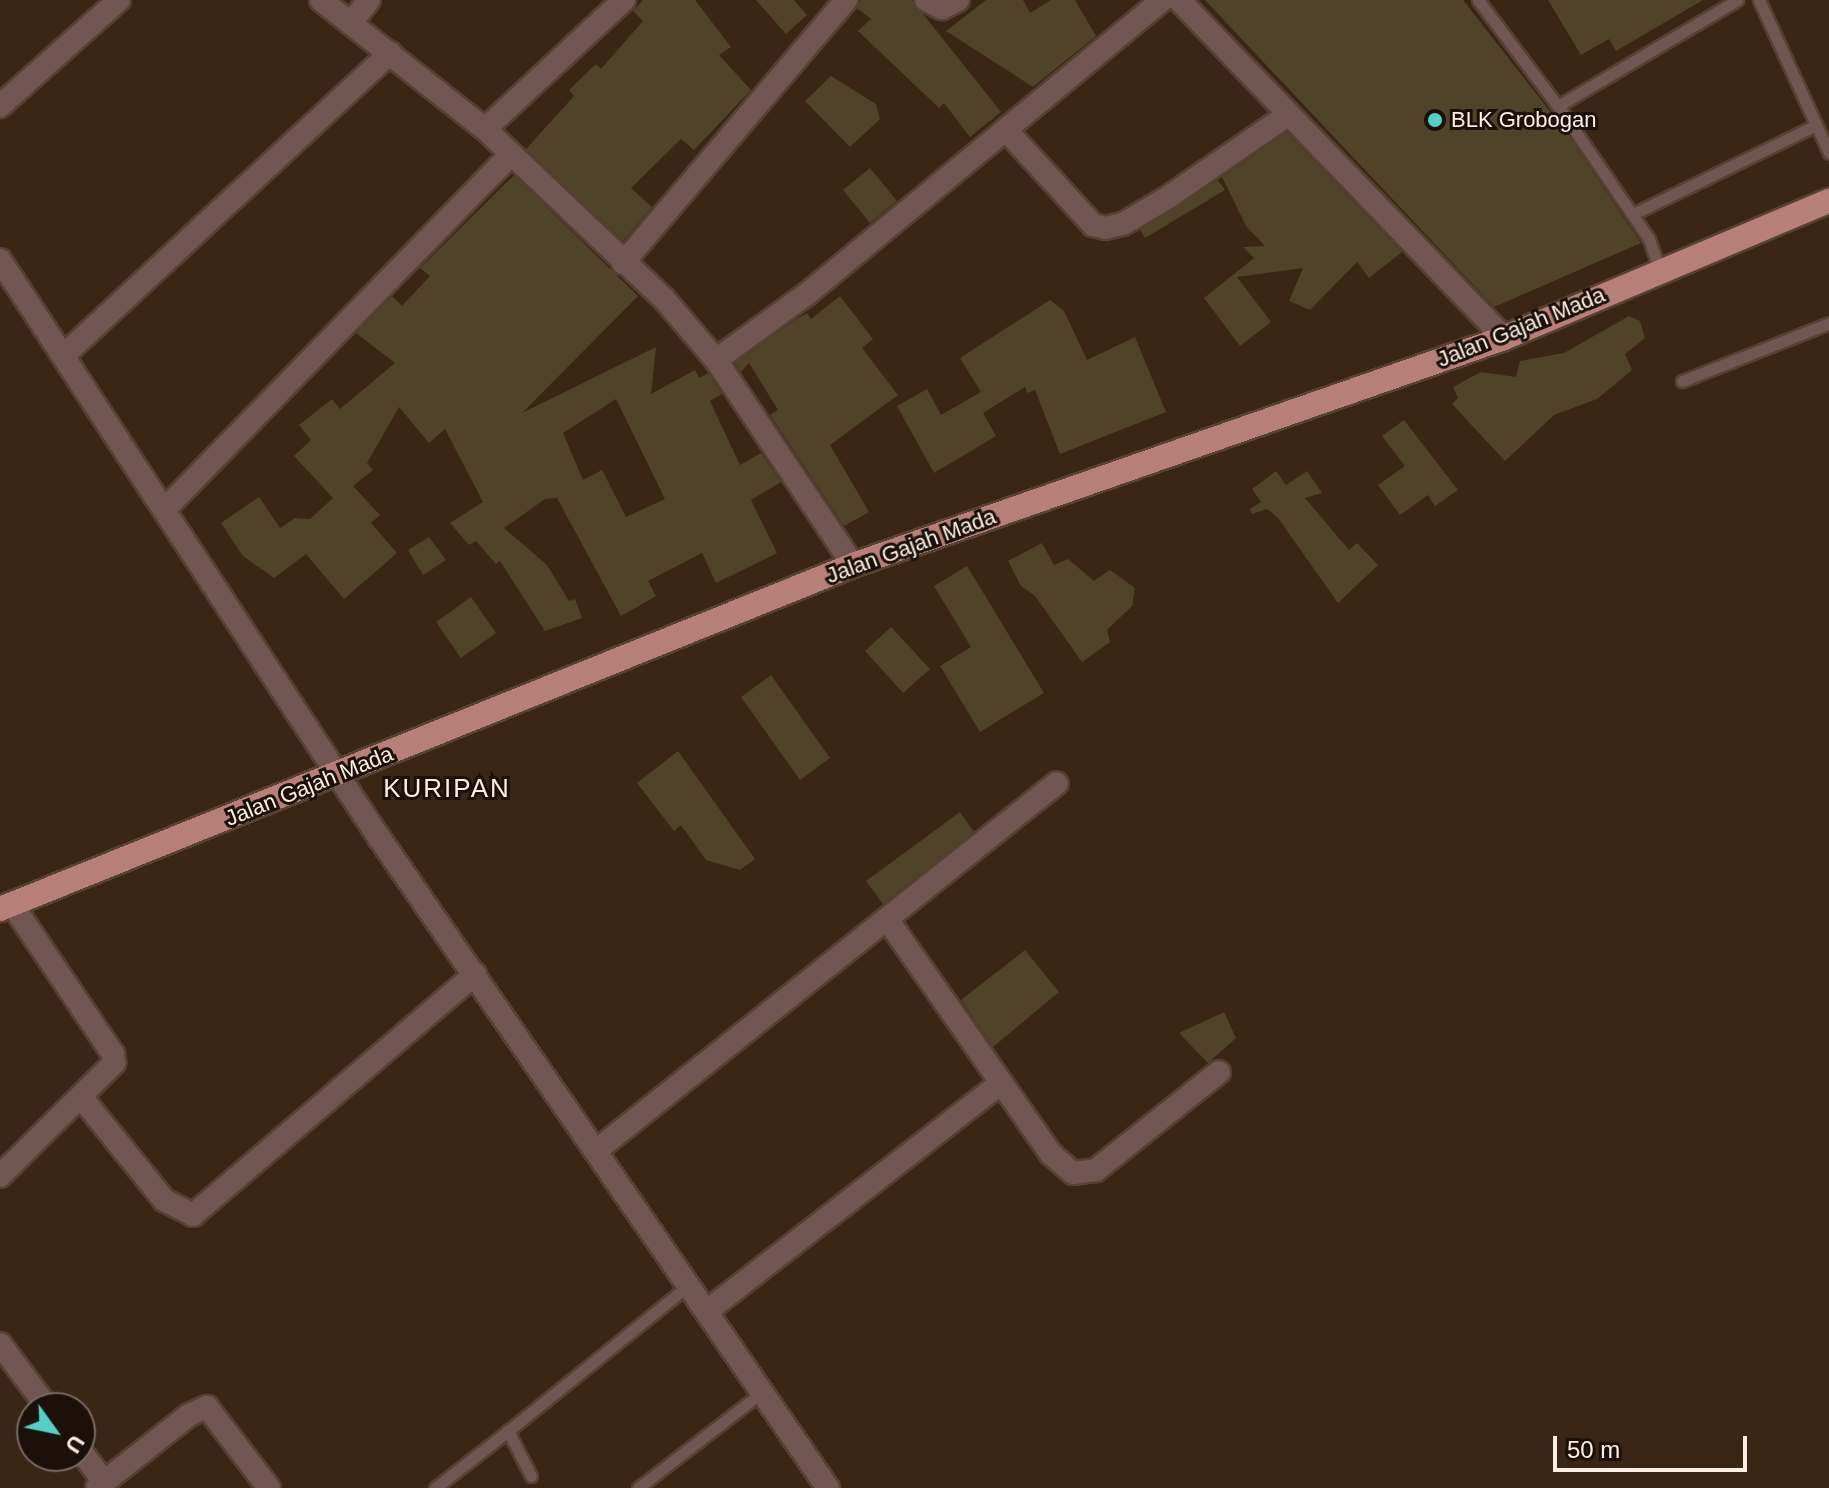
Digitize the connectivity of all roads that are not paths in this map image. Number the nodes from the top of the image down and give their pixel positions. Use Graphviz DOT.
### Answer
graph roads {
  1 [pos="119,0"];
  2 [pos="321,0"];
  3 [pos="369,0"];
  4 [pos="624,0"];
  5 [pos="846,0"];
  6 [pos="926,0"];
  7 [pos="958,0"];
  8 [pos="1162,0"];
  9 [pos="1179,0"];
  10 [pos="1478,0"];
  11 [pos="1737,0"];
  12 [pos="1759,0"];
  13 [pos="351,23"];
  14 [pos="390,53"];
  15 [pos="0,106"];
  16 [pos="1558,106"];
  17 [pos="1289,114"];
  18 [pos="1816,125"];
  19 [pos="485,129"];
  20 [pos="1006,130"];
  21 [pos="1829,153"];
  22 [pos="510,155"];
  23 [pos="1829,201"];
  24 [pos="1633,214"];
  25 [pos="0,260"];
  26 [pos="623,263"];
  27 [pos="1660,271"];
  28 [pos="1829,323"];
  29 [pos="1504,338"];
  30 [pos="63,356"];
  31 [pos="716,360"];
  32 [pos="1682,381"];
  33 [pos="165,509"];
  34 [pos="853,565"];
  35 [pos="338,775"];
  36 [pos="1057,783"];
  37 [pos="6,907"];
  38 [pos="887,919"];
  39 [pos="475,974"];
  40 [pos="1219,1072"];
  41 [pos="1001,1083"];
  42 [pos="81,1097"];
  43 [pos="597,1150"];
  44 [pos="0,1176"];
  45 [pos="689,1284"];
  46 [pos="707,1311"];
  47 [pos="0,1344"];
  48 [pos="36,1392"];
  49 [pos="762,1392"];
  50 [pos="508,1431"];
  51 [pos="531,1476"];
  52 [pos="101,1485"];
  53 [pos="269,1488"];
  54 [pos="435,1488"];
  55 [pos="638,1488"];
  56 [pos="828,1488"];
  1 -- 15 [label="street"];
  2 -- 13 [label="street"];
  3 -- 13 [label="street"];
  4 -- 19 [label="street"];
  5 -- 26 [label="street"];
  6 -- 7 [label="street"];
  8 -- 20 [label="street"];
  9 -- 17 [label="street"];
  10 -- 16 [label="lane"];
  11 -- 16 [label="lane"];
  12 -- 18 [label="lane"];
  13 -- 14 [label="street"];
  14 -- 19 [label="street"];
  14 -- 30 [label="street"];
  16 -- 24 [label="lane"];
  17 -- 20 [label="street"];
  17 -- 29 [label="street"];
  18 -- 21 [label="lane"];
  18 -- 24 [label="lane"];
  19 -- 22 [label="street"];
  20 -- 31 [label="street"];
  22 -- 26 [label="street"];
  22 -- 33 [label="street"];
  23 -- 27 [label="main road, Jalan Gajah Mada"];
  24 -- 27 [label="lane"];
  25 -- 30 [label="street"];
  26 -- 31 [label="street"];
  27 -- 29 [label="main road, Jalan Gajah Mada"];
  28 -- 32 [label="lane"];
  29 -- 34 [label="main road, Jalan Gajah Mada"];
  30 -- 33 [label="street"];
  31 -- 34 [label="street"];
  33 -- 35 [label="street"];
  34 -- 35 [label="main road, Jalan Gajah Mada"];
  35 -- 37 [label="main road, Jalan Gajah Mada"];
  35 -- 39 [label="street"];
  36 -- 38 [label="street"];
  37 -- 42 [label="street"];
  38 -- 41 [label="street"];
  38 -- 43 [label="street"];
  39 -- 42 [label="street"];
  39 -- 43 [label="street"];
  40 -- 41 [label="street"];
  41 -- 46 [label="street"];
  42 -- 44 [label="street"];
  43 -- 45 [label="street"];
  45 -- 46 [label="street"];
  45 -- 50 [label="lane"];
  46 -- 49 [label="street"];
  47 -- 48 [label="street"];
  49 -- 55 [label="lane"];
  49 -- 56 [label="street"];
  50 -- 51 [label="lane"];
  50 -- 54 [label="lane"];
  52 -- 53 [label="street"];
}
